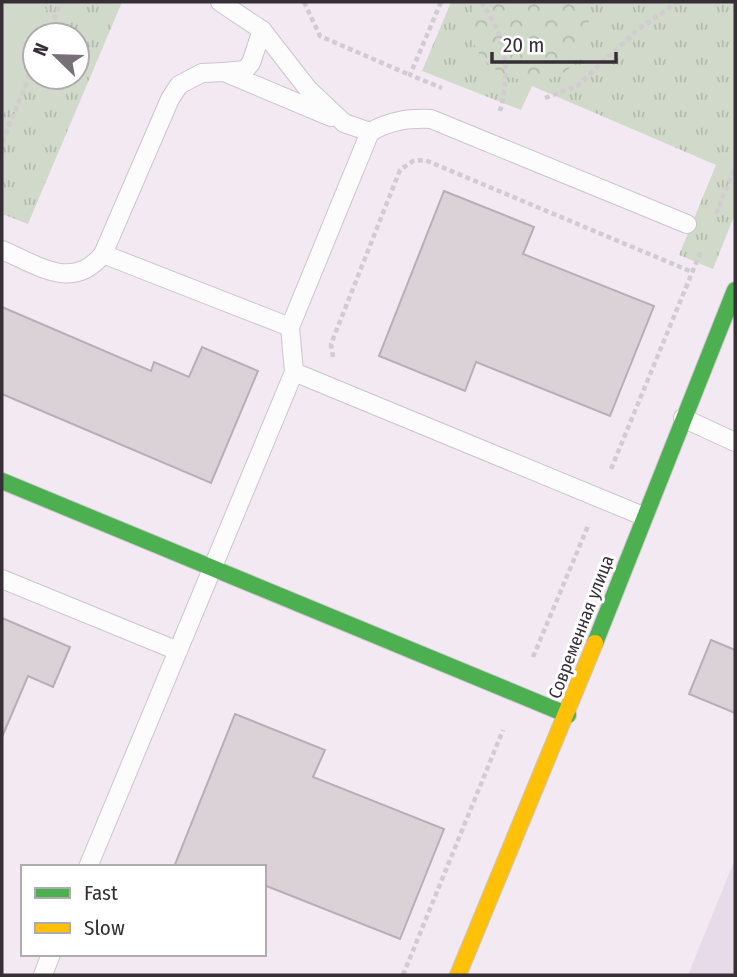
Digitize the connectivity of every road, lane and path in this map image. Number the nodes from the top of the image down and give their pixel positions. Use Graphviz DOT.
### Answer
graph roads {
  1 [pos="61,2"];
  2 [pos="220,2"];
  3 [pos="304,2"];
  4 [pos="440,2"];
  5 [pos="481,2"];
  6 [pos="678,2"];
  7 [pos="53,21"];
  8 [pos="262,30"];
  9 [pos="224,72"];
  10 [pos="410,75"];
  11 [pos="449,90"];
  12 [pos="23,91"];
  13 [pos="545,98"];
  14 [pos="487,106"];
  15 [pos="500,111"];
  16 [pos="510,116"];
  17 [pos="344,123"];
  18 [pos="370,132"];
  19 [pos="2,142"];
  20 [pos="735,167"];
  21 [pos="687,224"];
  22 [pos="711,226"];
  23 [pos="706,238"];
  24 [pos="2,250"];
  25 [pos="103,254"];
  26 [pos="692,272"];
  27 [pos="735,290"];
  28 [pos="290,327"];
  29 [pos="339,368"];
  30 [pos="294,372"];
  31 [pos="683,418"];
  32 [pos="735,442"];
  33 [pos="2,481"];
  34 [pos="600,498"];
  35 [pos="643,516"];
  36 [pos="212,568"];
  37 [pos="2,579"];
  38 [pos="178,651"];
  39 [pos="518,694"];
  40 [pos="568,715"];
  41 [pos="89,865"];
  42 [pos="50,956"];
  43 [pos="460,971"];
  44 [pos="43,975"];
  45 [pos="403,975"];
  46 [pos="482,975"];
  1 -- 7 [label="path"];
  2 -- 8 [label="lane"];
  3 -- 10 [label="path"];
  4 -- 10 [label="path"];
  5 -- 15 [label="path"];
  6 -- 13 [label="path"];
  8 -- 9 [label="lane"];
  8 -- 17 [label="lane"];
  9 -- 17 [label="lane"];
  9 -- 25 [label="lane"];
  10 -- 11 [label="path"];
  12 -- 19 [label="path"];
  14 -- 15 [label="path"];
  15 -- 16 [label="path"];
  17 -- 18 [label="lane"];
  18 -- 21 [label="lane"];
  18 -- 28 [label="lane"];
  20 -- 22 [label="path"];
  23 -- 26 [label="path"];
  24 -- 25 [label="lane"];
  25 -- 28 [label="lane"];
  26 -- 29 [label="path"];
  26 -- 34 [label="path"];
  27 -- 31 [label="street, Современная улица"];
  28 -- 30 [label="lane"];
  30 -- 34 [label="lane"];
  30 -- 36 [label="lane"];
  31 -- 32 [label="lane"];
  31 -- 35 [label="street, Современная улица"];
  33 -- 36 [label="street"];
  34 -- 35 [label="lane"];
  34 -- 39 [label="path"];
  35 -- 40 [label="street, Современная улица"];
  36 -- 38 [label="lane"];
  36 -- 39 [label="street"];
  37 -- 38 [label="lane"];
  38 -- 41 [label="lane"];
  39 -- 40 [label="street"];
  39 -- 45 [label="path"];
  40 -- 43 [label="street, Современная улица"];
  42 -- 44 [label="lane"];
  43 -- 46 [label="lane"];
}
